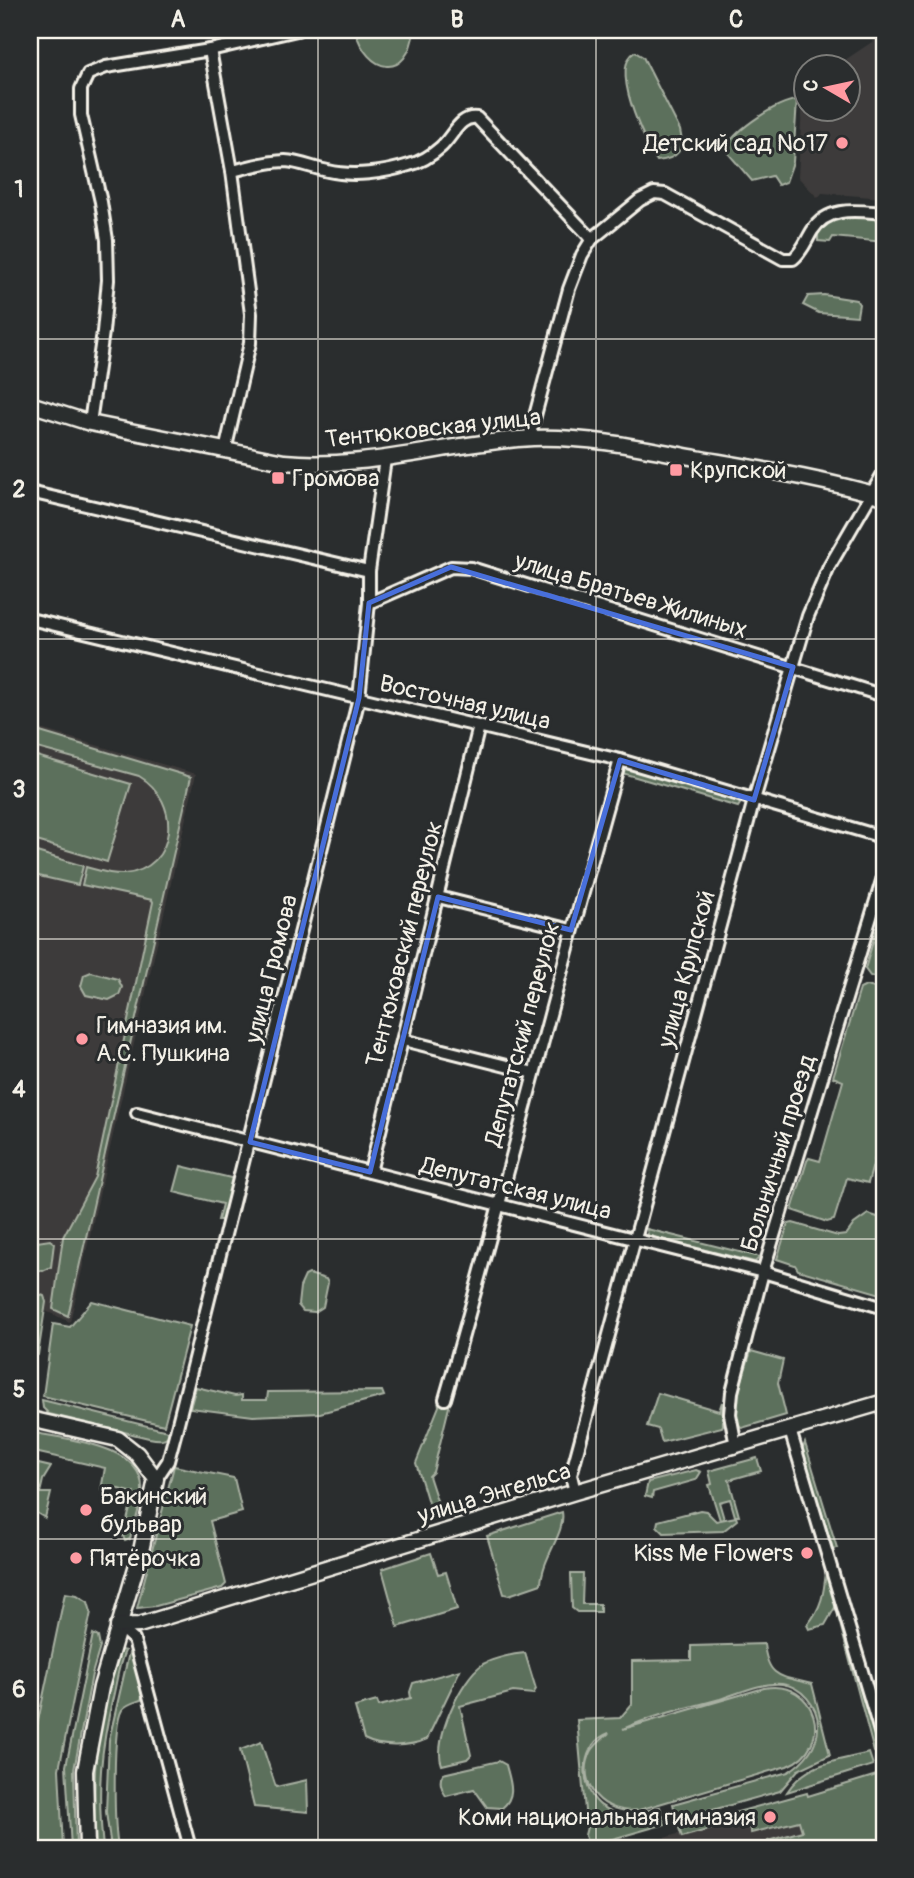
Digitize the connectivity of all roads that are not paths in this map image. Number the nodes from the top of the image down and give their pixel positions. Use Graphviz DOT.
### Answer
graph roads {
  1 [pos="297,30"];
  2 [pos="210,50"];
  3 [pos="232,171"];
  4 [pos="884,213"];
  5 [pos="592,239"];
  6 [pos="30,404"];
  7 [pos="90,423"];
  8 [pos="529,438"];
  9 [pos="225,450"];
  10 [pos="385,459"];
  11 [pos="884,472"];
  12 [pos="30,492"];
  13 [pos="878,496"];
  14 [pos="369,571"];
  15 [pos="369,603"];
  16 [pos="30,620"];
  17 [pos="793,667"];
  18 [pos="884,696"];
  19 [pos="359,698"];
  20 [pos="479,726"];
  21 [pos="620,760"];
  22 [pos="754,800"];
  23 [pos="884,843"];
  24 [pos="884,874"];
  25 [pos="438,897"];
  26 [pos="571,930"];
  27 [pos="402,1040"];
  28 [pos="534,1073"];
  29 [pos="137,1114"];
  30 [pos="250,1142"];
  31 [pos="370,1172"];
  32 [pos="499,1205"];
  33 [pos="635,1239"];
  34 [pos="763,1272"];
  35 [pos="884,1308"];
  36 [pos="445,1399"];
  37 [pos="884,1402"];
  38 [pos="30,1419"];
  39 [pos="790,1430"];
  40 [pos="736,1446"];
  41 [pos="156,1479"];
  42 [pos="575,1492"];
  43 [pos="118,1626"];
  44 [pos="884,1745"];
  45 [pos="87,1848"];
  46 [pos="190,1848"];
  1 -- 2 [label="street"];
  2 -- 3 [label="street"];
  2 -- 7 [label="street"];
  3 -- 5 [label="street"];
  3 -- 9 [label="street"];
  4 -- 5 [label="street"];
  5 -- 8 [label="street"];
  6 -- 7 [label="street, Тентюковская улица"];
  7 -- 9 [label="street, Тентюковская улица"];
  8 -- 10 [label="street, Тентюковская улица"];
  8 -- 13 [label="street, Тентюковская улица"];
  9 -- 10 [label="street, Тентюковская улица"];
  10 -- 14 [label="street, улица Громова"];
  11 -- 13 [label="street, улица Крупской"];
  12 -- 14 [label="street"];
  13 -- 17 [label="street, улица Крупской"];
  14 -- 15 [label="street, улица Громова"];
  15 -- 17 [label="street, улица Братьев Жилиных"];
  15 -- 19 [label="street, улица Громова"];
  16 -- 19 [label="street, Восточная улица"];
  17 -- 18 [label="street, улица Братьев Жилиных"];
  17 -- 22 [label="street, улица Крупской"];
  19 -- 20 [label="street, Восточная улица"];
  19 -- 30 [label="street, улица Громова"];
  20 -- 21 [label="street, Восточная улица"];
  20 -- 25 [label="street, Тентюковский переулок"];
  21 -- 22 [label="street, Восточная улица"];
  21 -- 26 [label="street, Депутатский переулок"];
  22 -- 23 [label="street, Восточная улица"];
  22 -- 33 [label="street, улица Крупской"];
  24 -- 34 [label="street, Больничный проезд"];
  25 -- 26 [label="street"];
  25 -- 27 [label="street, Тентюковский переулок"];
  26 -- 28 [label="street, Депутатский переулок"];
  27 -- 28 [label="street"];
  27 -- 31 [label="street, Тентюковский переулок"];
  28 -- 32 [label="street, Депутатский переулок"];
  29 -- 30 [label="street, Депутатская улица"];
  30 -- 31 [label="street, Депутатская улица"];
  30 -- 41 [label="street, улица Громова"];
  31 -- 32 [label="street, Депутатская улица"];
  32 -- 33 [label="street, Депутатская улица"];
  32 -- 36 [label="street, Депутатский переулок"];
  33 -- 34 [label="street, Депутатская улица"];
  33 -- 42 [label="street, улица Крупской"];
  34 -- 35 [label="street, Депутатская улица"];
  34 -- 40 [label="street, Больничный проезд"];
  37 -- 39 [label="street, улица Энгельса"];
  38 -- 41 [label="street"];
  39 -- 40 [label="street, улица Энгельса"];
  39 -- 44 [label="street"];
  40 -- 42 [label="street, улица Энгельса"];
  41 -- 43 [label="street"];
  42 -- 43 [label="street, улица Энгельса"];
  43 -- 45 [label="street"];
  43 -- 46 [label="street"];
}
